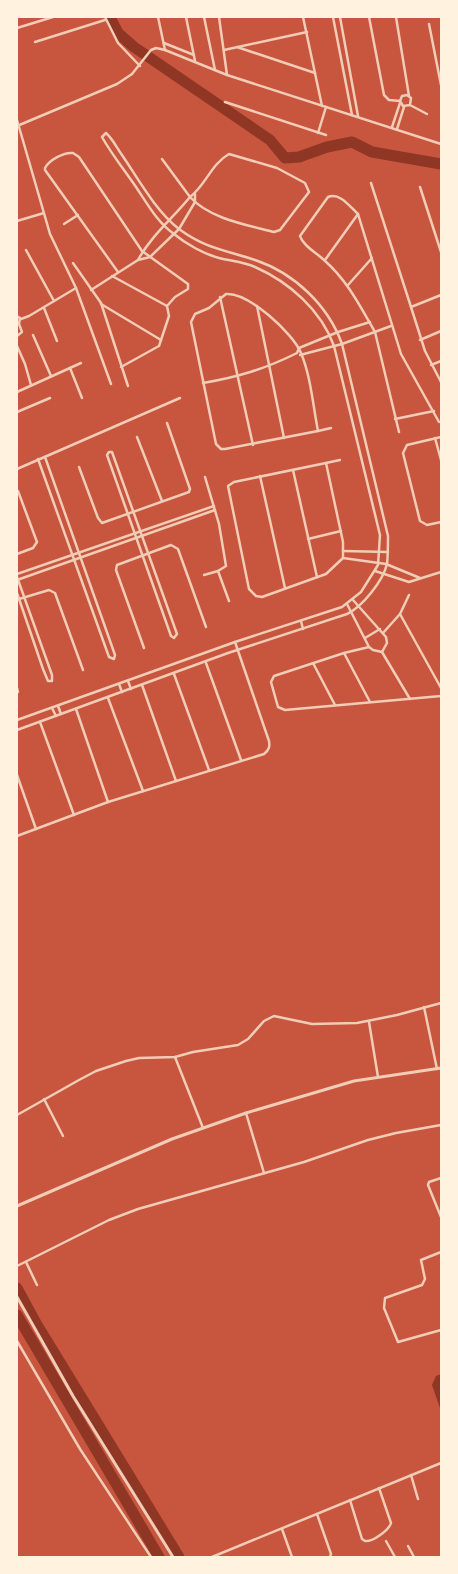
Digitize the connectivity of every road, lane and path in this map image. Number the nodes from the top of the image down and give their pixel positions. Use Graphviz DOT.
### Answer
graph roads {
  1 [pos="53,17"];
  2 [pos="158,17"];
  3 [pos="186,17"];
  4 [pos="204,17"];
  5 [pos="219,17"];
  6 [pos="303,17"];
  7 [pos="334,17"];
  8 [pos="340,17"];
  9 [pos="369,17"];
  10 [pos="396,17"];
  11 [pos="105,18"];
  12 [pos="429,24"];
  13 [pos="17,28"];
  14 [pos="307,32"];
  15 [pos="35,42"];
  16 [pos="163,42"];
  17 [pos="237,47"];
  18 [pos="165,50"];
  19 [pos="224,50"];
  20 [pos="194,55"];
  21 [pos="195,62"];
  22 [pos="141,64"];
  23 [pos="215,70"];
  24 [pos="315,73"];
  25 [pos="227,75"];
  26 [pos="351,77"];
  27 [pos="346,79"];
  28 [pos="441,85"];
  29 [pos="409,96"];
  30 [pos="225,102"];
  31 [pos="400,102"];
  32 [pos="410,105"];
  33 [pos="322,106"];
  34 [pos="326,107"];
  35 [pos="404,107"];
  36 [pos="352,114"];
  37 [pos="427,114"];
  38 [pos="358,116"];
  39 [pos="17,120"];
  40 [pos="18,126"];
  41 [pos="392,127"];
  42 [pos="397,129"];
  43 [pos="318,133"];
  44 [pos="326,135"];
  45 [pos="441,144"];
  46 [pos="162,159"];
  47 [pos="138,179"];
  48 [pos="133,183"];
  49 [pos="371,183"];
  50 [pos="420,187"];
  51 [pos="195,194"];
  52 [pos="190,197"];
  53 [pos="195,202"];
  54 [pos="44,213"];
  55 [pos="358,214"];
  56 [pos="78,215"];
  57 [pos="170,220"];
  58 [pos="17,221"];
  59 [pos="64,224"];
  60 [pos="164,226"];
  61 [pos="179,229"];
  62 [pos="173,234"];
  63 [pos="26,250"];
  64 [pos="142,251"];
  65 [pos="441,252"];
  66 [pos="150,257"];
  67 [pos="372,258"];
  68 [pos="138,260"];
  69 [pos="325,260"];
  70 [pos="74,263"];
  71 [pos="118,272"];
  72 [pos="112,276"];
  73 [pos="348,285"];
  74 [pos="76,288"];
  75 [pos="91,290"];
  76 [pos="441,295"];
  77 [pos="220,297"];
  78 [pos="54,302"];
  79 [pos="101,303"];
  80 [pos="167,306"];
  81 [pos="257,306"];
  82 [pos="410,307"];
  83 [pos="44,308"];
  84 [pos="18,317"];
  85 [pos="370,322"];
  86 [pos="391,326"];
  87 [pos="441,331"];
  88 [pos="338,332"];
  89 [pos="375,332"];
  90 [pos="33,335"];
  91 [pos="330,335"];
  92 [pos="17,336"];
  93 [pos="161,340"];
  94 [pos="420,340"];
  95 [pos="57,341"];
  96 [pos="342,344"];
  97 [pos="17,346"];
  98 [pos="334,346"];
  99 [pos="299,348"];
  100 [pos="297,353"];
  101 [pos="302,355"];
  102 [pos="441,361"];
  103 [pos="81,363"];
  104 [pos="431,365"];
  105 [pos="270,366"];
  106 [pos="121,367"];
  107 [pos="70,368"];
  108 [pos="51,376"];
  109 [pos="238,377"];
  110 [pos="441,382"];
  111 [pos="203,383"];
  112 [pos="111,384"];
  113 [pos="30,385"];
  114 [pos="128,386"];
  115 [pos="17,392"];
  116 [pos="50,398"];
  117 [pos="82,398"];
  118 [pos="180,398"];
  119 [pos="434,411"];
  120 [pos="17,412"];
  121 [pos="395,419"];
  122 [pos="439,422"];
  123 [pos="167,423"];
  124 [pos="330,428"];
  125 [pos="318,431"];
  126 [pos="399,432"];
  127 [pos="137,437"];
  128 [pos="441,437"];
  129 [pos="284,438"];
  130 [pos="435,438"];
  131 [pos="365,439"];
  132 [pos="358,440"];
  133 [pos="253,445"];
  134 [pos="44,457"];
  135 [pos="38,459"];
  136 [pos="340,460"];
  137 [pos="441,460"];
  138 [pos="326,463"];
  139 [pos="79,466"];
  140 [pos="17,469"];
  141 [pos="294,470"];
  142 [pos="119,471"];
  143 [pos="113,472"];
  144 [pos="260,476"];
  145 [pos="205,477"];
  146 [pos="18,491"];
  147 [pos="162,501"];
  148 [pos="214,506"];
  149 [pos="63,508"];
  150 [pos="58,510"];
  151 [pos="215,510"];
  152 [pos="133,512"];
  153 [pos="128,514"];
  154 [pos="441,522"];
  155 [pos="140,530"];
  156 [pos="341,531"];
  157 [pos="134,532"];
  158 [pos="142,536"];
  159 [pos="137,538"];
  160 [pos="308,539"];
  161 [pos="343,551"];
  162 [pos="79,552"];
  163 [pos="378,552"];
  164 [pos="388,552"];
  165 [pos="74,553"];
  166 [pos="17,554"];
  167 [pos="148,554"];
  168 [pos="142,556"];
  169 [pos="81,558"];
  170 [pos="343,558"];
  171 [pos="76,559"];
  172 [pos="386,564"];
  173 [pos="378,565"];
  174 [pos="218,570"];
  175 [pos="375,571"];
  176 [pos="441,572"];
  177 [pos="17,574"];
  178 [pos="382,574"];
  179 [pos="204,575"];
  180 [pos="317,577"];
  181 [pos="420,578"];
  182 [pos="17,579"];
  183 [pos="285,588"];
  184 [pos="17,593"];
  185 [pos="409,595"];
  186 [pos="24,597"];
  187 [pos="19,599"];
  188 [pos="353,600"];
  189 [pos="165,601"];
  190 [pos="229,601"];
  191 [pos="159,603"];
  192 [pos="347,604"];
  193 [pos="360,606"];
  194 [pos="99,611"];
  195 [pos="352,612"];
  196 [pos="94,613"];
  197 [pos="400,614"];
  198 [pos="301,621"];
  199 [pos="206,627"];
  200 [pos="303,629"];
  201 [pos="380,629"];
  202 [pos="383,633"];
  203 [pos="261,634"];
  204 [pos="365,638"];
  205 [pos="235,642"];
  206 [pos="263,642"];
  207 [pos="42,646"];
  208 [pos="226,646"];
  209 [pos="369,647"];
  210 [pos="36,648"];
  211 [pos="144,648"];
  212 [pos="238,650"];
  213 [pos="382,652"];
  214 [pos="228,653"];
  215 [pos="344,653"];
  216 [pos="206,662"];
  217 [pos="313,663"];
  218 [pos="83,670"];
  219 [pos="174,674"];
  220 [pos="128,681"];
  221 [pos="119,684"];
  222 [pos="142,685"];
  223 [pos="17,688"];
  224 [pos="441,688"];
  225 [pos="131,689"];
  226 [pos="18,692"];
  227 [pos="122,692"];
  228 [pos="441,696"];
  229 [pos="108,698"];
  230 [pos="410,699"];
  231 [pos="370,702"];
  232 [pos="335,705"];
  233 [pos="58,706"];
  234 [pos="52,708"];
  235 [pos="76,709"];
  236 [pos="61,714"];
  237 [pos="56,716"];
  238 [pos="17,720"];
  239 [pos="40,722"];
  240 [pos="17,730"];
  241 [pos="241,760"];
  242 [pos="209,770"];
  243 [pos="17,775"];
  244 [pos="176,781"];
  245 [pos="143,791"];
  246 [pos="108,802"];
  247 [pos="74,815"];
  248 [pos="36,829"];
  249 [pos="17,836"];
  250 [pos="441,1003"];
  251 [pos="424,1007"];
  252 [pos="369,1022"];
  253 [pos="175,1057"];
  254 [pos="439,1068"];
  255 [pos="378,1077"];
  256 [pos="44,1099"];
  257 [pos="246,1113"];
  258 [pos="17,1115"];
  259 [pos="441,1126"];
  260 [pos="203,1128"];
  261 [pos="63,1136"];
  262 [pos="264,1173"];
  263 [pos="441,1178"];
  264 [pos="17,1206"];
  265 [pos="441,1217"];
  266 [pos="441,1252"];
  267 [pos="26,1262"];
  268 [pos="17,1266"];
  269 [pos="37,1285"];
  270 [pos="17,1297"];
  271 [pos="441,1330"];
  272 [pos="17,1341"];
  273 [pos="441,1463"];
  274 [pos="411,1475"];
  275 [pos="379,1488"];
  276 [pos="418,1499"];
  277 [pos="350,1500"];
  278 [pos="317,1514"];
  279 [pos="282,1529"];
  280 [pos="386,1541"];
  281 [pos="408,1546"];
  282 [pos="151,1557"];
  283 [pos="174,1557"];
  284 [pos="212,1557"];
  285 [pos="292,1557"];
  286 [pos="330,1557"];
  287 [pos="395,1557"];
  288 [pos="414,1557"];
  1 -- 13 [label="street"];
  2 -- 16 [label="street"];
  3 -- 20 [label="street"];
  4 -- 23 [label="street"];
  5 -- 19 [label="street"];
  6 -- 14 [label="street"];
  7 -- 27 [label="street"];
  8 -- 26 [label="street"];
  9 -- 31 [label="street"];
  10 -- 29 [label="street"];
  11 -- 15 [label="street"];
  11 -- 22 [label="street"];
  12 -- 28 [label="street"];
  14 -- 17 [label="street"];
  14 -- 24 [label="street"];
  16 -- 18 [label="street"];
  16 -- 20 [label="street"];
  17 -- 19 [label="street"];
  17 -- 24 [label="street"];
  18 -- 21 [label="street"];
  18 -- 22 [label="street"];
  19 -- 25 [label="street"];
  20 -- 21 [label="street"];
  21 -- 23 [label="street"];
  22 -- 40 [label="street"];
  23 -- 25 [label="street"];
  24 -- 33 [label="street"];
  25 -- 33 [label="street"];
  26 -- 27 [label="street"];
  26 -- 38 [label="street"];
  27 -- 36 [label="street"];
  29 -- 31 [label="street"];
  29 -- 32 [label="street"];
  30 -- 43 [label="street"];
  31 -- 35 [label="street"];
  31 -- 41 [label="street"];
  32 -- 35 [label="street"];
  32 -- 37 [label="street"];
  33 -- 34 [label="street"];
  34 -- 36 [label="street"];
  34 -- 43 [label="street"];
  35 -- 42 [label="street"];
  36 -- 38 [label="street"];
  38 -- 41 [label="street"];
  39 -- 40 [label="street"];
  40 -- 54 [label="street"];
  41 -- 42 [label="street"];
  42 -- 45 [label="street"];
  43 -- 44 [label="street"];
  46 -- 52 [label="street"];
  47 -- 48 [label="street"];
  47 -- 48 [label="street"];
  47 -- 57 [label="street"];
  48 -- 60 [label="street"];
  49 -- 82 [label="street"];
  50 -- 65 [label="street"];
  51 -- 52 [label="street"];
  51 -- 53 [label="street"];
  51 -- 53 [label="street"];
  52 -- 53 [label="street"];
  52 -- 57 [label="street"];
  53 -- 61 [label="street"];
  54 -- 58 [label="street"];
  54 -- 74 [label="street"];
  55 -- 67 [label="street"];
  55 -- 69 [label="street"];
  55 -- 69 [label="street"];
  56 -- 59 [label="street"];
  56 -- 64 [label="street"];
  56 -- 71 [label="street"];
  57 -- 60 [label="street"];
  57 -- 61 [label="street"];
  60 -- 62 [label="street"];
  60 -- 64 [label="street"];
  61 -- 62 [label="street"];
  61 -- 88 [label="street"];
  62 -- 66 [label="street"];
  62 -- 91 [label="street"];
  63 -- 78 [label="street"];
  64 -- 66 [label="street"];
  64 -- 68 [label="street"];
  66 -- 68 [label="street"];
  66 -- 80 [label="street"];
  67 -- 73 [label="street"];
  67 -- 86 [label="street"];
  68 -- 71 [label="street"];
  69 -- 73 [label="street"];
  70 -- 75 [label="street"];
  71 -- 72 [label="street"];
  72 -- 75 [label="street"];
  72 -- 80 [label="street"];
  73 -- 85 [label="street"];
  74 -- 78 [label="street"];
  74 -- 112 [label="street"];
  75 -- 79 [label="street"];
  76 -- 82 [label="street"];
  77 -- 81 [label="street"];
  77 -- 109 [label="street"];
  77 -- 111 [label="street"];
  78 -- 83 [label="street"];
  79 -- 93 [label="street"];
  79 -- 106 [label="street"];
  80 -- 93 [label="street"];
  81 -- 99 [label="street"];
  81 -- 105 [label="street"];
  82 -- 94 [label="street"];
  83 -- 84 [label="street"];
  83 -- 95 [label="street"];
  84 -- 92 [label="street"];
  85 -- 88 [label="street"];
  85 -- 89 [label="street"];
  86 -- 89 [label="street"];
  86 -- 119 [label="street"];
  87 -- 94 [label="street"];
  88 -- 91 [label="street"];
  88 -- 96 [label="street"];
  89 -- 96 [label="street"];
  89 -- 121 [label="street"];
  90 -- 108 [label="street"];
  91 -- 98 [label="street"];
  91 -- 99 [label="street"];
  93 -- 106 [label="street"];
  94 -- 104 [label="street"];
  96 -- 98 [label="street"];
  96 -- 131 [label="street"];
  97 -- 113 [label="street"];
  98 -- 101 [label="street"];
  98 -- 132 [label="street"];
  99 -- 100 [label="street"];
  99 -- 101 [label="street"];
  100 -- 101 [label="street"];
  100 -- 105 [label="street"];
  101 -- 125 [label="street"];
  102 -- 104 [label="street"];
  103 -- 107 [label="street"];
  104 -- 110 [label="street"];
  105 -- 109 [label="street"];
  105 -- 129 [label="street"];
  106 -- 114 [label="street"];
  107 -- 108 [label="street"];
  107 -- 117 [label="street"];
  108 -- 113 [label="street"];
  109 -- 111 [label="street"];
  109 -- 133 [label="street"];
  111 -- 133 [label="street"];
  113 -- 115 [label="street"];
  116 -- 120 [label="street"];
  118 -- 134 [label="street"];
  119 -- 121 [label="street"];
  119 -- 122 [label="street"];
  121 -- 126 [label="street"];
  123 -- 147 [label="street"];
  124 -- 125 [label="street"];
  125 -- 129 [label="street"];
  127 -- 147 [label="street"];
  128 -- 130 [label="street"];
  129 -- 133 [label="street"];
  130 -- 137 [label="street"];
  130 -- 154 [label="street"];
  131 -- 132 [label="street"];
  131 -- 164 [label="street"];
  132 -- 163 [label="street"];
  134 -- 135 [label="street"];
  134 -- 149 [label="street"];
  135 -- 140 [label="street"];
  135 -- 150 [label="street"];
  136 -- 138 [label="street"];
  138 -- 141 [label="street"];
  138 -- 156 [label="street"];
  139 -- 153 [label="street"];
  141 -- 144 [label="street"];
  141 -- 160 [label="street"];
  142 -- 143 [label="street"];
  142 -- 143 [label="street"];
  142 -- 152 [label="street"];
  143 -- 153 [label="street"];
  144 -- 183 [label="street"];
  144 -- 183 [label="street"];
  145 -- 148 [label="street"];
  146 -- 166 [label="street"];
  147 -- 152 [label="street"];
  148 -- 151 [label="street"];
  148 -- 155 [label="street"];
  149 -- 150 [label="street"];
  149 -- 162 [label="street"];
  150 -- 165 [label="street"];
  151 -- 158 [label="street"];
  151 -- 174 [label="street"];
  152 -- 153 [label="street"];
  152 -- 155 [label="street"];
  153 -- 157 [label="street"];
  155 -- 157 [label="street"];
  155 -- 158 [label="street"];
  156 -- 160 [label="street"];
  156 -- 161 [label="street"];
  157 -- 159 [label="street"];
  157 -- 162 [label="street"];
  158 -- 159 [label="street"];
  158 -- 167 [label="street"];
  159 -- 168 [label="street"];
  159 -- 169 [label="street"];
  160 -- 180 [label="street"];
  161 -- 163 [label="street"];
  161 -- 170 [label="street"];
  162 -- 165 [label="street"];
  162 -- 169 [label="street"];
  163 -- 164 [label="street"];
  163 -- 173 [label="street"];
  164 -- 172 [label="street"];
  165 -- 171 [label="street"];
  165 -- 177 [label="street"];
  167 -- 168 [label="street"];
  167 -- 189 [label="street"];
  167 -- 199 [label="street"];
  168 -- 191 [label="street"];
  168 -- 211 [label="street"];
  169 -- 171 [label="street"];
  169 -- 194 [label="street"];
  170 -- 173 [label="street"];
  170 -- 180 [label="street"];
  171 -- 182 [label="street"];
  171 -- 196 [label="street"];
  172 -- 173 [label="street"];
  172 -- 178 [label="street"];
  172 -- 181 [label="street"];
  173 -- 175 [label="street"];
  174 -- 179 [label="street"];
  174 -- 190 [label="street"];
  175 -- 178 [label="street"];
  175 -- 188 [label="street"];
  176 -- 181 [label="street"];
  178 -- 181 [label="street"];
  178 -- 193 [label="street"];
  180 -- 183 [label="street"];
  182 -- 186 [label="street"];
  184 -- 187 [label="street"];
  185 -- 197 [label="street"];
  186 -- 187 [label="street"];
  186 -- 207 [label="street"];
  186 -- 218 [label="street"];
  187 -- 210 [label="street"];
  188 -- 192 [label="street"];
  188 -- 193 [label="street"];
  189 -- 191 [label="street"];
  189 -- 191 [label="street"];
  192 -- 195 [label="street"];
  192 -- 198 [label="street"];
  193 -- 195 [label="street"];
  193 -- 201 [label="street"];
  194 -- 196 [label="street"];
  194 -- 196 [label="street"];
  195 -- 200 [label="street"];
  195 -- 204 [label="street"];
  197 -- 202 [label="street"];
  197 -- 224 [label="street"];
  198 -- 200 [label="street"];
  198 -- 203 [label="street"];
  200 -- 206 [label="street"];
  201 -- 202 [label="street"];
  201 -- 204 [label="street"];
  202 -- 213 [label="street"];
  203 -- 205 [label="street"];
  203 -- 206 [label="street"];
  204 -- 209 [label="street"];
  205 -- 208 [label="street"];
  205 -- 212 [label="street"];
  206 -- 212 [label="street"];
  207 -- 210 [label="street"];
  207 -- 210 [label="street"];
  208 -- 214 [label="street"];
  208 -- 220 [label="street"];
  209 -- 213 [label="street"];
  209 -- 215 [label="street"];
  212 -- 214 [label="street"];
  212 -- 241 [label="street"];
  213 -- 230 [label="street"];
  214 -- 216 [label="street"];
  215 -- 217 [label="street"];
  215 -- 231 [label="street"];
  216 -- 219 [label="street"];
  216 -- 241 [label="street"];
  217 -- 232 [label="street"];
  217 -- 232 [label="street"];
  219 -- 222 [label="street"];
  219 -- 242 [label="street"];
  220 -- 221 [label="street"];
  220 -- 225 [label="street"];
  221 -- 227 [label="street"];
  221 -- 233 [label="street"];
  222 -- 225 [label="street"];
  222 -- 244 [label="street"];
  223 -- 226 [label="street"];
  225 -- 227 [label="street"];
  227 -- 229 [label="street"];
  228 -- 230 [label="street"];
  229 -- 235 [label="street"];
  229 -- 245 [label="street"];
  230 -- 231 [label="street"];
  231 -- 232 [label="street"];
  233 -- 234 [label="street"];
  233 -- 236 [label="street"];
  234 -- 237 [label="street"];
  234 -- 238 [label="street"];
  235 -- 236 [label="street"];
  235 -- 246 [label="street"];
  236 -- 237 [label="street"];
  237 -- 239 [label="street"];
  239 -- 240 [label="street"];
  239 -- 247 [label="street"];
  241 -- 242 [label="street"];
  242 -- 244 [label="street"];
  243 -- 248 [label="street"];
  244 -- 245 [label="street"];
  245 -- 246 [label="street"];
  246 -- 247 [label="street"];
  247 -- 248 [label="street"];
  248 -- 249 [label="street"];
  250 -- 251 [label="street"];
  251 -- 252 [label="street"];
  251 -- 254 [label="street"];
  252 -- 253 [label="street"];
  252 -- 255 [label="street"];
  253 -- 256 [label="street"];
  253 -- 260 [label="street"];
  254 -- 255 [label="street"];
  255 -- 257 [label="street"];
  256 -- 258 [label="street"];
  256 -- 261 [label="street"];
  257 -- 260 [label="street"];
  257 -- 262 [label="street"];
  259 -- 262 [label="street"];
  260 -- 264 [label="street"];
  262 -- 267 [label="street"];
  263 -- 265 [label="street"];
  266 -- 271 [label="street"];
  267 -- 268 [label="street"];
  267 -- 269 [label="street"];
  270 -- 283 [label="street"];
  272 -- 282 [label="street"];
  273 -- 274 [label="street"];
  274 -- 275 [label="street"];
  274 -- 276 [label="street"];
  275 -- 277 [label="street"];
  275 -- 277 [label="street"];
  277 -- 278 [label="street"];
  278 -- 279 [label="street"];
  278 -- 286 [label="street"];
  279 -- 284 [label="street"];
  279 -- 285 [label="street"];
  280 -- 287 [label="street"];
  281 -- 288 [label="street"];
}
